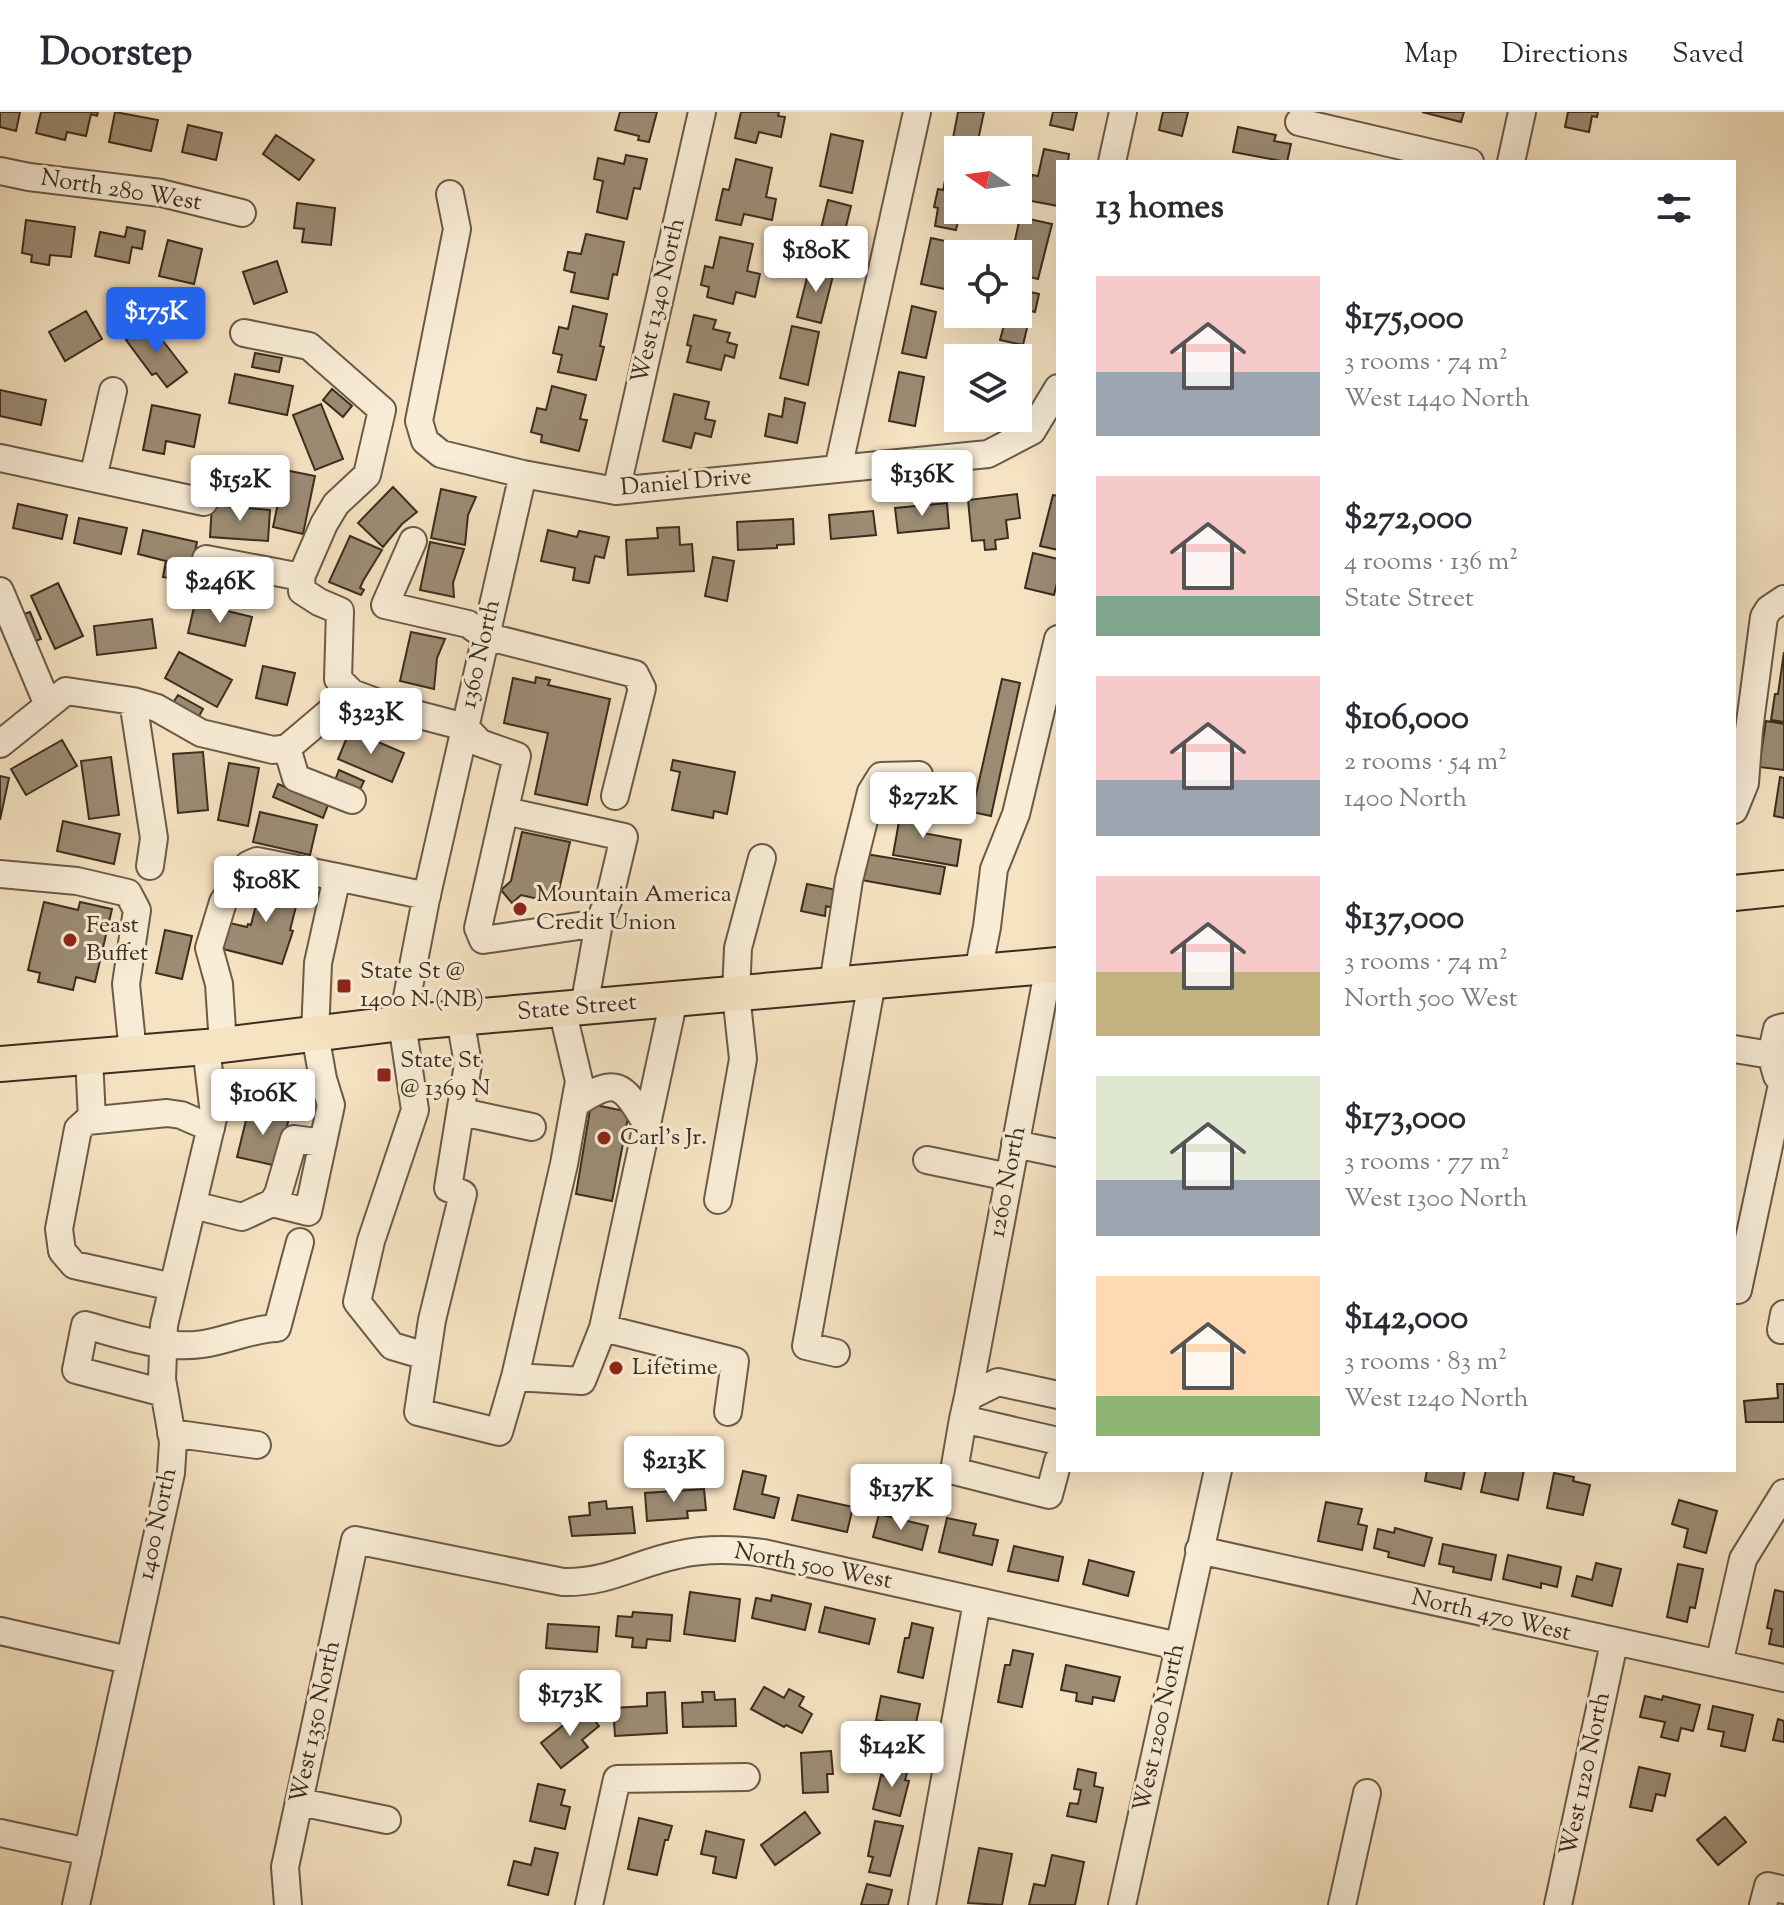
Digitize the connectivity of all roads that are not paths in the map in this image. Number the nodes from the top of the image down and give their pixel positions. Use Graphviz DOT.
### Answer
graph roads {
  1 [pos="702,112"];
  2 [pos="917,112"];
  3 [pos="1123,112"];
  4 [pos="1522,112"];
  5 [pos="1299,122"];
  6 [pos="1112,160"];
  7 [pos="1461,160"];
  8 [pos="1511,160"];
  9 [pos="0,171"];
  10 [pos="450,194"];
  11 [pos="242,213"];
  12 [pos="244,333"];
  13 [pos="113,391"];
  14 [pos="1056,391"];
  15 [pos="0,458"];
  16 [pos="838,469"];
  17 [pos="523,474"];
  18 [pos="93,478"];
  19 [pos="616,491"];
  20 [pos="204,502"];
  21 [pos="413,541"];
  22 [pos="206,559"];
  23 [pos="301,577"];
  24 [pos="0,591"];
  25 [pos="1784,599"];
  26 [pos="485,636"];
  27 [pos="1056,647"];
  28 [pos="352,693"];
  29 [pos="133,701"];
  30 [pos="48,705"];
  31 [pos="465,727"];
  32 [pos="0,744"];
  33 [pos="287,748"];
  34 [pos="919,775"];
  35 [pos="615,796"];
  36 [pos="352,800"];
  37 [pos="1736,805"];
  38 [pos="505,811"];
  39 [pos="762,858"];
  40 [pos="150,866"];
  41 [pos="0,874"];
  42 [pos="337,877"];
  43 [pos="1784,888"];
  44 [pos="1736,893"];
  45 [pos="427,896"];
  46 [pos="599,923"];
  47 [pos="1054,966"];
  48 [pos="978,972"];
  49 [pos="872,982"];
  50 [pos="833,985"];
  51 [pos="736,994"];
  52 [pos="674,999"];
  53 [pos="573,1008"];
  54 [pos="460,1018"];
  55 [pos="402,1023"];
  56 [pos="1784,1027"];
  57 [pos="315,1034"];
  58 [pos="215,1046"];
  59 [pos="1736,1049"];
  60 [pos="133,1053"];
  61 [pos="1771,1055"];
  62 [pos="89,1057"];
  63 [pos="0,1064"];
  64 [pos="1783,1080"];
  65 [pos="575,1104"];
  66 [pos="462,1112"];
  67 [pos="92,1120"];
  68 [pos="647,1125"];
  69 [pos="532,1127"];
  70 [pos="211,1128"];
  71 [pos="1015,1144"];
  72 [pos="1056,1153"];
  73 [pos="927,1160"];
  74 [pos="1009,1177"];
  75 [pos="718,1200"];
  76 [pos="193,1205"];
  77 [pos="300,1242"];
  78 [pos="173,1287"];
  79 [pos="1738,1290"];
  80 [pos="603,1328"];
  81 [pos="163,1345"];
  82 [pos="836,1353"];
  83 [pos="426,1356"];
  84 [pos="515,1377"];
  85 [pos="164,1393"];
  86 [pos="1056,1395"];
  87 [pos="965,1408"];
  88 [pos="728,1412"];
  89 [pos="171,1433"];
  90 [pos="1056,1440"];
  91 [pos="257,1445"];
  92 [pos="1056,1469"];
  93 [pos="1218,1472"];
  94 [pos="1784,1493"];
  95 [pos="355,1540"];
  96 [pos="1199,1550"];
  97 [pos="977,1602"];
  98 [pos="0,1631"];
  99 [pos="1614,1643"];
  100 [pos="1178,1646"];
  101 [pos="128,1660"];
  102 [pos="1719,1664"];
  103 [pos="1784,1678"];
  104 [pos="746,1777"];
  105 [pos="1367,1793"];
  106 [pos="300,1802"];
  107 [pos="387,1820"];
  108 [pos="0,1833"];
  109 [pos="88,1852"];
  110 [pos="76,1905"];
  111 [pos="288,1905"];
  112 [pos="589,1905"];
  113 [pos="922,1905"];
  114 [pos="1122,1905"];
  115 [pos="1342,1905"];
  116 [pos="1558,1905"];
  1 -- 19 [label="street, West 1340 North"];
  2 -- 16 [label="street"];
  3 -- 6 [label="street"];
  4 -- 8 [label="street"];
  5 -- 7 [label="street"];
  9 -- 11 [label="street, North 280 West"];
  10 -- 17 [label="street, Daniel Drive"];
  12 -- 23 [label="street"];
  13 -- 18 [label="street"];
  14 -- 16 [label="street, Daniel Drive"];
  15 -- 18 [label="street"];
  16 -- 19 [label="street, Daniel Drive"];
  17 -- 19 [label="street, Daniel Drive"];
  17 -- 26 [label="street, 1360 North"];
  18 -- 20 [label="street"];
  21 -- 26 [label="street"];
  22 -- 23 [label="street"];
  23 -- 28 [label="street"];
  24 -- 30 [label="street"];
  25 -- 37 [label="street"];
  26 -- 31 [label="street, 1360 North"];
  26 -- 35 [label="street"];
  27 -- 48 [label="street"];
  28 -- 31 [label="street"];
  28 -- 33 [label="street"];
  29 -- 30 [label="street"];
  29 -- 33 [label="street"];
  29 -- 40 [label="street"];
  30 -- 32 [label="street"];
  31 -- 38 [label="street"];
  31 -- 45 [label="street, 1360 North"];
  33 -- 36 [label="street"];
  34 -- 50 [label="street"];
  38 -- 46 [label="street"];
  38 -- 46 [label="street"];
  39 -- 51 [label="street"];
  41 -- 60 [label="street"];
  42 -- 45 [label="street"];
  42 -- 57 [label="street"];
  42 -- 58 [label="street, 1400 North"];
  43 -- 44 [label="main road"];
  45 -- 55 [label="street, 1360 North"];
  46 -- 53 [label="street"];
  47 -- 48 [label="main road, State Street"];
  47 -- 71 [label="street, 1260 North"];
  48 -- 49 [label="main road, State Street"];
  49 -- 50 [label="main road, State Street"];
  49 -- 82 [label="street"];
  50 -- 51 [label="main road, State Street"];
  51 -- 52 [label="main road, State Street"];
  51 -- 75 [label="street"];
  52 -- 53 [label="main road, State Street"];
  52 -- 68 [label="street"];
  53 -- 54 [label="main road, State Street"];
  53 -- 65 [label="street"];
  54 -- 55 [label="main road, State Street"];
  54 -- 66 [label="street"];
  55 -- 57 [label="main road, State Street"];
  55 -- 83 [label="street, 1360 North"];
  56 -- 61 [label="street"];
  57 -- 58 [label="main road, State Street"];
  57 -- 76 [label="street"];
  58 -- 60 [label="main road, State Street"];
  58 -- 70 [label="street, 1400 North"];
  59 -- 61 [label="street"];
  60 -- 62 [label="main road, State Street"];
  61 -- 64 [label="street"];
  62 -- 63 [label="main road, State Street"];
  62 -- 67 [label="street"];
  64 -- 79 [label="street"];
  65 -- 68 [label="street"];
  65 -- 84 [label="street"];
  66 -- 69 [label="street"];
  66 -- 83 [label="street"];
  67 -- 70 [label="street"];
  67 -- 78 [label="street"];
  68 -- 80 [label="street"];
  70 -- 76 [label="street, 1400 North"];
  71 -- 72 [label="street"];
  71 -- 74 [label="street, 1260 North"];
  73 -- 74 [label="street"];
  74 -- 87 [label="street, 1260 North"];
  76 -- 78 [label="street, 1400 North"];
  77 -- 81 [label="street"];
  78 -- 81 [label="street, 1400 North"];
  80 -- 84 [label="street"];
  80 -- 88 [label="street"];
  81 -- 85 [label="street, 1400 North"];
  81 -- 85 [label="street"];
  83 -- 84 [label="street"];
  85 -- 89 [label="street, 1400 North"];
  86 -- 87 [label="street"];
  87 -- 90 [label="street"];
  87 -- 92 [label="street, 1260 North"];
  89 -- 91 [label="street"];
  89 -- 101 [label="street, 1400 North"];
  93 -- 96 [label="street, West 1200 North"];
  94 -- 102 [label="street"];
  95 -- 97 [label="street, North 500 West"];
  95 -- 106 [label="street, West 1350 North"];
  96 -- 99 [label="street, North 470 West"];
  96 -- 100 [label="street, West 1200 North"];
  97 -- 100 [label="street, North 500 West"];
  97 -- 113 [label="street"];
  98 -- 101 [label="street"];
  99 -- 102 [label="street, North 470 West"];
  99 -- 116 [label="street, West 1120 North"];
  100 -- 114 [label="street, West 1200 North"];
  101 -- 109 [label="street, 1400 North"];
  102 -- 103 [label="street, North 470 West"];
  104 -- 112 [label="street"];
  105 -- 115 [label="street"];
  106 -- 107 [label="street"];
  106 -- 111 [label="street, West 1350 North"];
  108 -- 109 [label="street"];
  109 -- 110 [label="street, 1400 North"];
}
